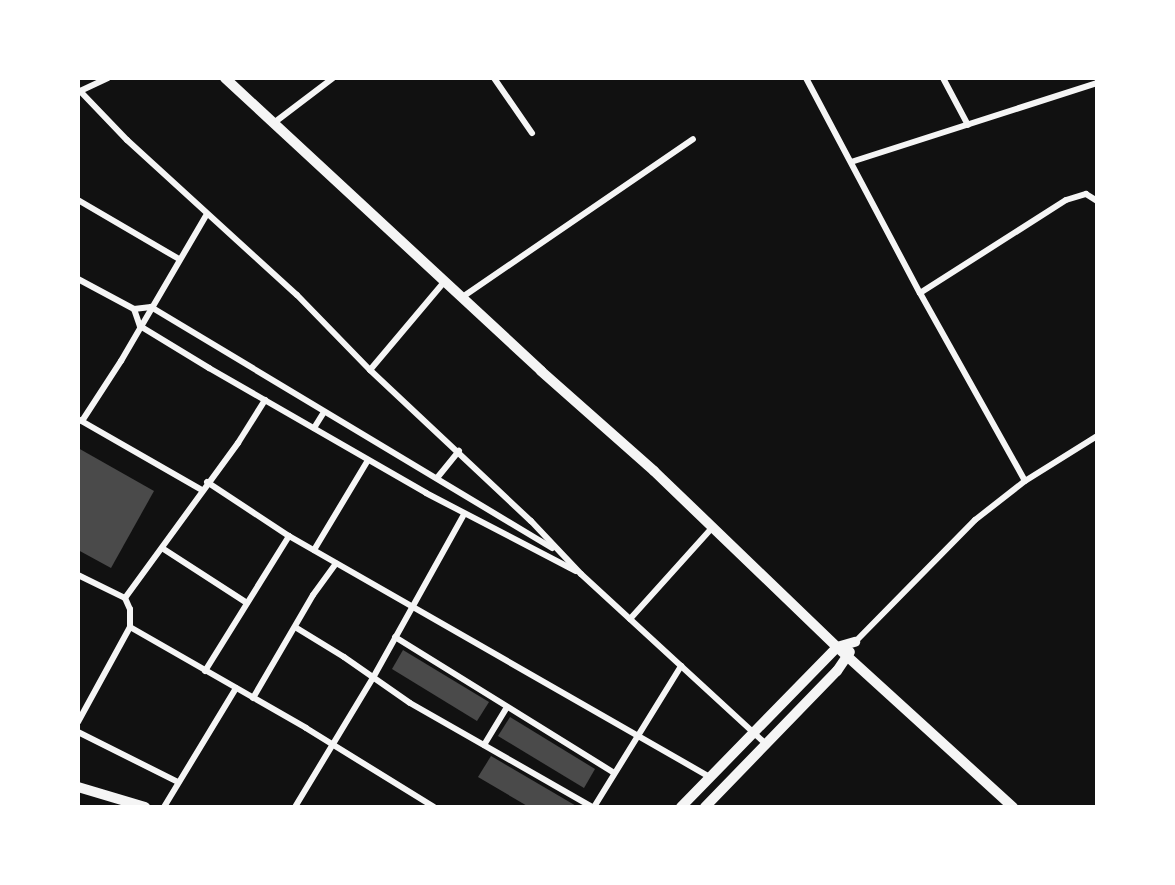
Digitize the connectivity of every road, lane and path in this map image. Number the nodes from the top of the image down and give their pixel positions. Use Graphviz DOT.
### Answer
graph roads {
  1 [pos="108,78"];
  2 [pos="225,78"];
  3 [pos="333,78"];
  4 [pos="494,78"];
  5 [pos="806,78"];
  6 [pos="943,78"];
  7 [pos="1097,83"];
  8 [pos="79,92"];
  9 [pos="275,122"];
  10 [pos="968,125"];
  11 [pos="532,134"];
  12 [pos="693,139"];
  13 [pos="851,162"];
  14 [pos="78,200"];
  15 [pos="1097,201"];
  16 [pos="207,214"];
  17 [pos="179,259"];
  18 [pos="78,279"];
  19 [pos="444,282"];
  20 [pos="920,293"];
  21 [pos="461,298"];
  22 [pos="151,307"];
  23 [pos="134,309"];
  24 [pos="140,326"];
  25 [pos="370,370"];
  26 [pos="265,400"];
  27 [pos="324,412"];
  28 [pos="80,420"];
  29 [pos="314,428"];
  30 [pos="1097,436"];
  31 [pos="459,451"];
  32 [pos="368,460"];
  33 [pos="437,478"];
  34 [pos="1025,481"];
  35 [pos="207,482"];
  36 [pos="202,490"];
  37 [pos="464,514"];
  38 [pos="712,528"];
  39 [pos="290,536"];
  40 [pos="162,548"];
  41 [pos="314,550"];
  42 [pos="561,553"];
  43 [pos="336,563"];
  44 [pos="581,574"];
  45 [pos="78,575"];
  46 [pos="124,598"];
  47 [pos="247,603"];
  48 [pos="412,606"];
  49 [pos="630,619"];
  50 [pos="130,627"];
  51 [pos="295,627"];
  52 [pos="395,638"];
  53 [pos="855,642"];
  54 [pos="837,647"];
  55 [pos="848,657"];
  56 [pos="681,666"];
  57 [pos="206,671"];
  58 [pos="374,676"];
  59 [pos="236,688"];
  60 [pos="253,698"];
  61 [pos="507,707"];
  62 [pos="78,722"];
  63 [pos="753,731"];
  64 [pos="78,732"];
  65 [pos="638,735"];
  66 [pos="766,744"];
  67 [pos="332,745"];
  68 [pos="484,745"];
  69 [pos="614,773"];
  70 [pos="710,777"];
  71 [pos="178,782"];
  72 [pos="78,787"];
  73 [pos="145,807"];
  74 [pos="164,807"];
  75 [pos="295,807"];
  76 [pos="434,807"];
  77 [pos="593,807"];
  78 [pos="681,807"];
  79 [pos="705,807"];
  80 [pos="1013,807"];
  1 -- 8 [label="street"];
  2 -- 9 [label="street"];
  3 -- 9 [label="street"];
  4 -- 11 [label="street"];
  5 -- 13 [label="street"];
  6 -- 10 [label="street"];
  7 -- 10 [label="street"];
  8 -- 16 [label="street"];
  9 -- 19 [label="street"];
  10 -- 13 [label="street"];
  12 -- 21 [label="street"];
  13 -- 20 [label="street"];
  14 -- 17 [label="street"];
  15 -- 20 [label="street"];
  16 -- 17 [label="street"];
  16 -- 25 [label="street"];
  17 -- 22 [label="street"];
  18 -- 23 [label="street"];
  19 -- 21 [label="street"];
  19 -- 25 [label="street"];
  20 -- 34 [label="street"];
  21 -- 38 [label="street"];
  22 -- 23 [label="street"];
  22 -- 24 [label="street"];
  22 -- 27 [label="street"];
  23 -- 24 [label="street"];
  24 -- 26 [label="street"];
  24 -- 28 [label="street"];
  25 -- 31 [label="street"];
  26 -- 29 [label="street"];
  26 -- 35 [label="street"];
  27 -- 29 [label="street"];
  27 -- 33 [label="street"];
  28 -- 36 [label="street"];
  29 -- 32 [label="street"];
  30 -- 34 [label="street"];
  31 -- 33 [label="street"];
  31 -- 42 [label="street"];
  32 -- 37 [label="street"];
  32 -- 41 [label="street"];
  33 -- 42 [label="street"];
  34 -- 53 [label="street"];
  35 -- 36 [label="street"];
  35 -- 39 [label="street"];
  36 -- 40 [label="street"];
  37 -- 44 [label="street"];
  37 -- 48 [label="street"];
  38 -- 49 [label="street"];
  38 -- 54 [label="street"];
  39 -- 41 [label="street"];
  39 -- 47 [label="street"];
  40 -- 46 [label="street"];
  40 -- 47 [label="street"];
  41 -- 43 [label="street"];
  42 -- 44 [label="street"];
  43 -- 48 [label="street"];
  43 -- 51 [label="street"];
  44 -- 49 [label="street"];
  45 -- 46 [label="street"];
  46 -- 50 [label="street"];
  47 -- 57 [label="street"];
  48 -- 52 [label="street"];
  48 -- 65 [label="street"];
  49 -- 56 [label="street"];
  50 -- 57 [label="street"];
  50 -- 62 [label="street"];
  51 -- 58 [label="street"];
  51 -- 60 [label="street"];
  52 -- 58 [label="street"];
  52 -- 61 [label="street"];
  53 -- 54 [label="street"];
  53 -- 55 [label="street"];
  54 -- 55 [label="street"];
  54 -- 63 [label="street"];
  55 -- 66 [label="street"];
  55 -- 80 [label="street"];
  56 -- 63 [label="street"];
  56 -- 65 [label="street"];
  57 -- 59 [label="street"];
  58 -- 67 [label="street"];
  58 -- 68 [label="street"];
  59 -- 60 [label="street"];
  59 -- 71 [label="street"];
  60 -- 67 [label="street"];
  61 -- 68 [label="street"];
  61 -- 69 [label="street"];
  63 -- 66 [label="street"];
  63 -- 70 [label="street"];
  64 -- 71 [label="street"];
  65 -- 69 [label="street"];
  65 -- 70 [label="street"];
  66 -- 79 [label="street"];
  67 -- 75 [label="street"];
  67 -- 76 [label="street"];
  68 -- 77 [label="street"];
  69 -- 77 [label="street"];
  70 -- 78 [label="street"];
  71 -- 74 [label="street"];
  72 -- 73 [label="street"];
}
